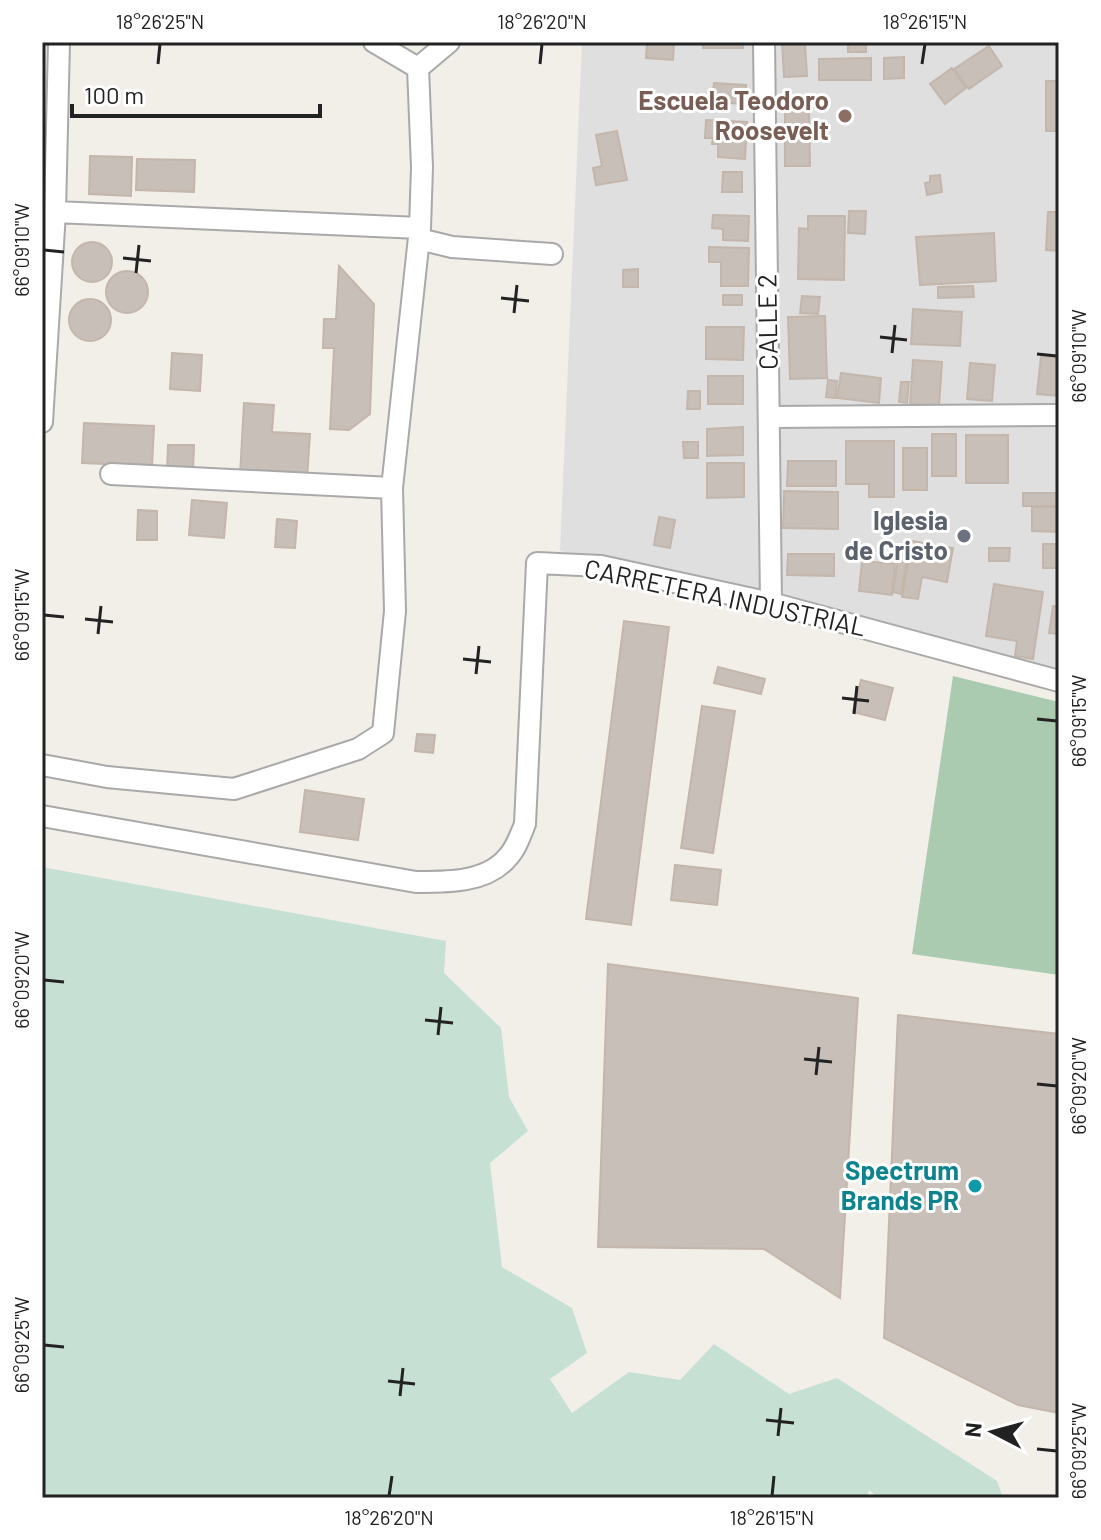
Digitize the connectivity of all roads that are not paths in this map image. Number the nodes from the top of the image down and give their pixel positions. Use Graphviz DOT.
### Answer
graph roads {
  1 [pos="59,42"];
  2 [pos="374,42"];
  3 [pos="449,42"];
  4 [pos="764,42"];
  5 [pos="418,68"];
  6 [pos="55,212"];
  7 [pos="420,234"];
  8 [pos="552,254"];
  9 [pos="1059,415"];
  10 [pos="769,417"];
  11 [pos="42,422"];
  12 [pos="111,474"];
  13 [pos="392,488"];
  14 [pos="771,603"];
  15 [pos="1059,681"];
  16 [pos="42,765"];
  17 [pos="42,816"];
  1 -- 6 [label="street"];
  2 -- 5 [label="street"];
  3 -- 5 [label="street"];
  4 -- 10 [label="street, CALLE 2"];
  5 -- 7 [label="street"];
  6 -- 7 [label="street"];
  6 -- 11 [label="street"];
  7 -- 8 [label="street"];
  7 -- 13 [label="street"];
  9 -- 10 [label="street"];
  10 -- 14 [label="street, CALLE 2"];
  12 -- 13 [label="street"];
  13 -- 16 [label="street"];
  14 -- 15 [label="street, CARRETERA INDUSTRIAL"];
  14 -- 17 [label="street, CARRETERA INDUSTRIAL"];
}
